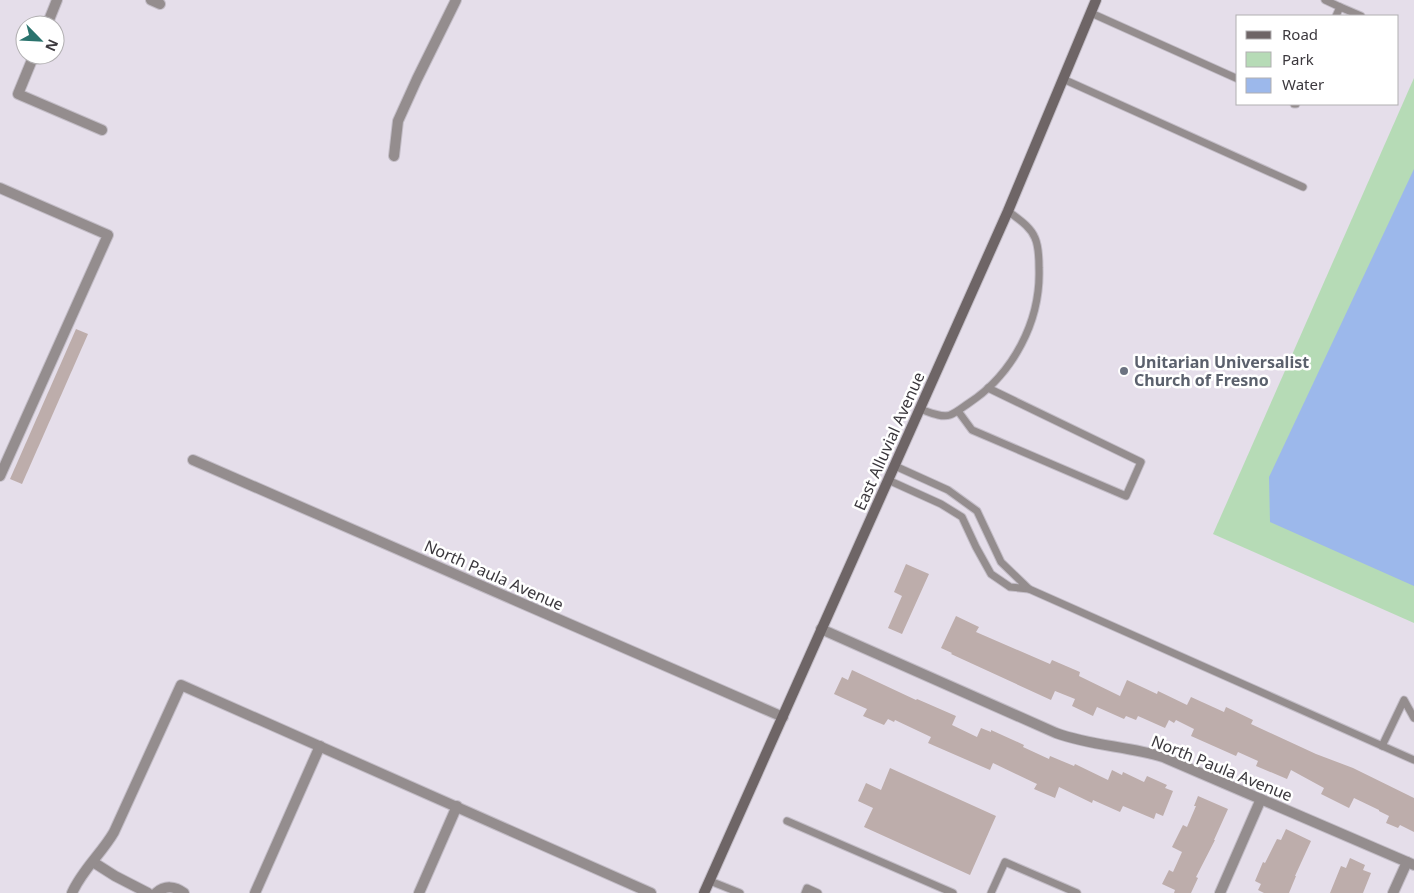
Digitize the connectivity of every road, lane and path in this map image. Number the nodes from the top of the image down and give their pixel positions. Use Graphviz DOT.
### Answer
graph roads {
  1 [pos="57,0"];
  2 [pos="456,0"];
  3 [pos="1096,0"];
  4 [pos="1326,0"];
  5 [pos="1340,7"];
  6 [pos="1091,13"];
  7 [pos="51,15"];
  8 [pos="1336,15"];
  9 [pos="1359,15"];
  10 [pos="30,65"];
  11 [pos="1236,78"];
  12 [pos="1063,79"];
  13 [pos="102,130"];
  14 [pos="394,156"];
  15 [pos="1303,187"];
  16 [pos="0,188"];
  17 [pos="1008,212"];
  18 [pos="988,388"];
  19 [pos="920,409"];
  20 [pos="958,411"];
  21 [pos="193,460"];
  22 [pos="895,466"];
  23 [pos="0,476"];
  24 [pos="888,480"];
  25 [pos="1029,589"];
  26 [pos="821,629"];
  27 [pos="783,717"];
  28 [pos="1414,718"];
  29 [pos="320,746"];
  30 [pos="1382,746"];
  31 [pos="1414,760"];
  32 [pos="1261,799"];
  33 [pos="457,806"];
  34 [pos="787,821"];
  35 [pos="93,862"];
  36 [pos="1410,864"];
  37 [pos="710,882"];
  38 [pos="72,893"];
  39 [pos="148,893"];
  40 [pos="156,893"];
  41 [pos="184,893"];
  42 [pos="255,893"];
  43 [pos="419,893"];
  44 [pos="651,893"];
  45 [pos="704,893"];
  46 [pos="740,893"];
  47 [pos="804,893"];
  48 [pos="818,893"];
  49 [pos="953,893"];
  50 [pos="991,893"];
  51 [pos="1077,893"];
  52 [pos="1220,893"];
  53 [pos="1393,893"];
  1 -- 7 [label="street"];
  2 -- 14 [label="street"];
  3 -- 6 [label="street, East Alluvial Avenue"];
  4 -- 5 [label="lane"];
  5 -- 8 [label="lane"];
  5 -- 9 [label="lane"];
  6 -- 11 [label="lane"];
  6 -- 12 [label="street, East Alluvial Avenue"];
  10 -- 13 [label="street"];
  12 -- 15 [label="lane"];
  12 -- 17 [label="street, East Alluvial Avenue"];
  16 -- 23 [label="street"];
  17 -- 18 [label="lane"];
  17 -- 19 [label="street, East Alluvial Avenue"];
  18 -- 20 [label="lane"];
  18 -- 20 [label="lane"];
  19 -- 20 [label="lane"];
  19 -- 22 [label="street, East Alluvial Avenue"];
  21 -- 27 [label="street, North Paula Avenue"];
  22 -- 24 [label="street, East Alluvial Avenue"];
  22 -- 25 [label="lane"];
  24 -- 25 [label="lane"];
  24 -- 26 [label="street, East Alluvial Avenue"];
  25 -- 30 [label="lane"];
  26 -- 27 [label="street, East Alluvial Avenue"];
  26 -- 32 [label="street, North Paula Avenue"];
  27 -- 37 [label="street, East Alluvial Avenue"];
  28 -- 30 [label="lane"];
  29 -- 33 [label="street"];
  29 -- 35 [label="street"];
  29 -- 42 [label="street"];
  30 -- 31 [label="lane"];
  32 -- 36 [label="street, North Paula Avenue"];
  32 -- 52 [label="street"];
  33 -- 43 [label="street"];
  33 -- 44 [label="street"];
  34 -- 49 [label="lane"];
  35 -- 38 [label="street"];
  35 -- 39 [label="street"];
  36 -- 53 [label="street"];
  37 -- 45 [label="street, East Alluvial Avenue"];
  37 -- 46 [label="lane"];
  40 -- 41 [label="street"];
  47 -- 48 [label="lane"];
  50 -- 51 [label="lane"];
}
